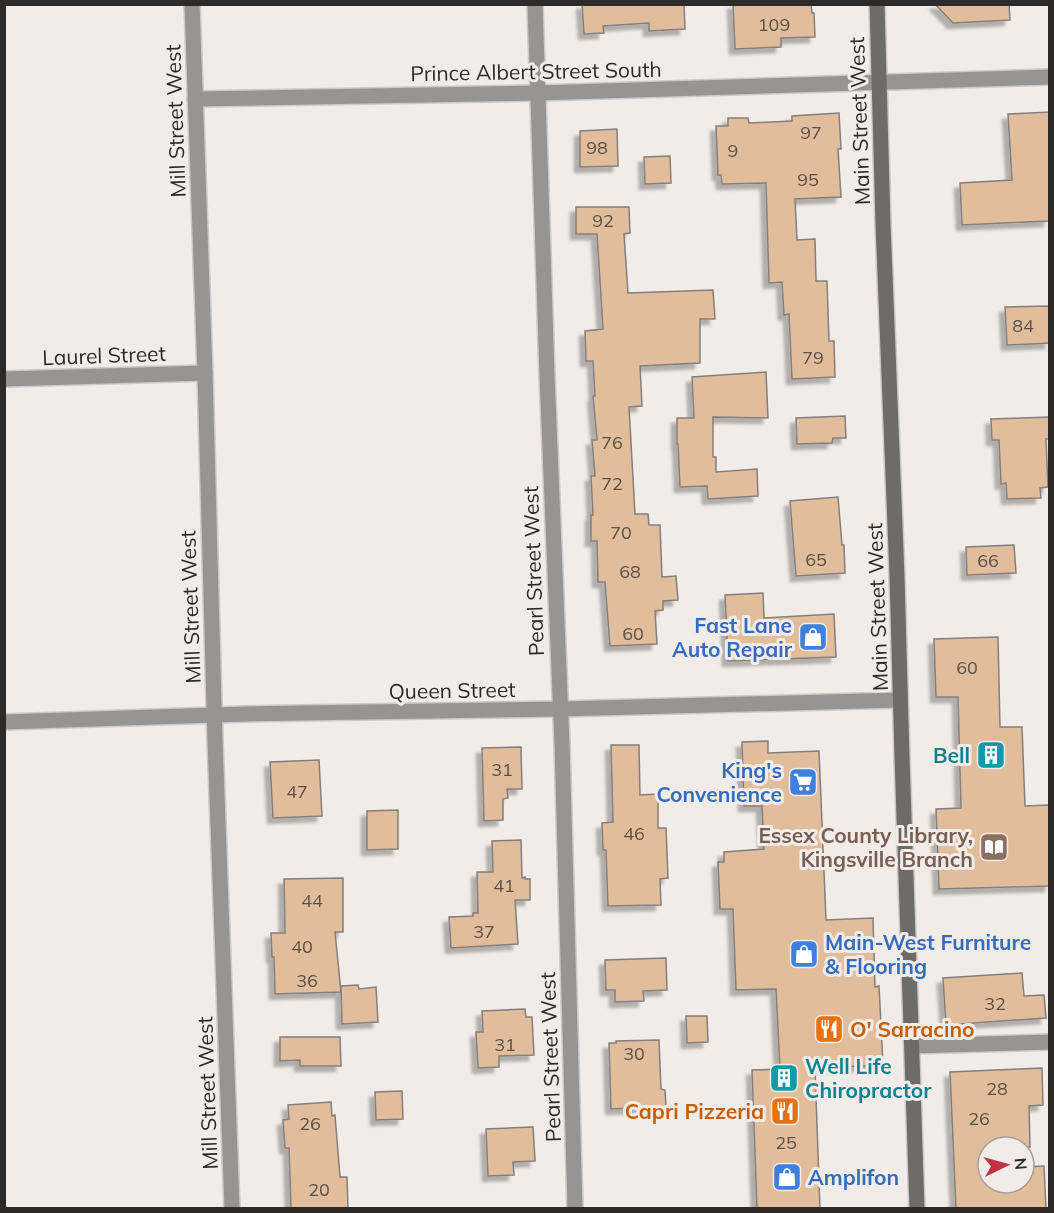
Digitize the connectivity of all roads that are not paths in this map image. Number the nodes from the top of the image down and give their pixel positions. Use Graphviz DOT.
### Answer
graph roads {
  1 [pos="192,4"];
  2 [pos="535,4"];
  3 [pos="877,4"];
  4 [pos="1050,77"];
  5 [pos="879,82"];
  6 [pos="538,93"];
  7 [pos="195,99"];
  8 [pos="205,373"];
  9 [pos="4,379"];
  10 [pos="900,700"];
  11 [pos="561,709"];
  12 [pos="214,716"];
  13 [pos="4,722"];
  14 [pos="1050,1042"];
  15 [pos="912,1046"];
  16 [pos="232,1209"];
  17 [pos="575,1209"];
  18 [pos="917,1209"];
  1 -- 7 [label="street, Mill Street West"];
  2 -- 6 [label="street, Pearl Street West"];
  3 -- 5 [label="main road, Main Street West"];
  4 -- 5 [label="street, Prince Albert Street South"];
  5 -- 6 [label="street, Prince Albert Street South"];
  5 -- 10 [label="main road, Main Street West"];
  6 -- 7 [label="street, Prince Albert Street South"];
  6 -- 11 [label="street, Pearl Street West"];
  7 -- 8 [label="street, Mill Street West"];
  8 -- 9 [label="street, Laurel Street"];
  8 -- 12 [label="street, Mill Street West"];
  10 -- 11 [label="street, Queen Street"];
  10 -- 15 [label="main road, Main Street West"];
  11 -- 12 [label="street, Queen Street"];
  11 -- 17 [label="street, Pearl Street West"];
  12 -- 13 [label="street, Queen Street"];
  12 -- 16 [label="street, Mill Street West"];
  14 -- 15 [label="street"];
  15 -- 18 [label="main road, Main Street West"];
}
